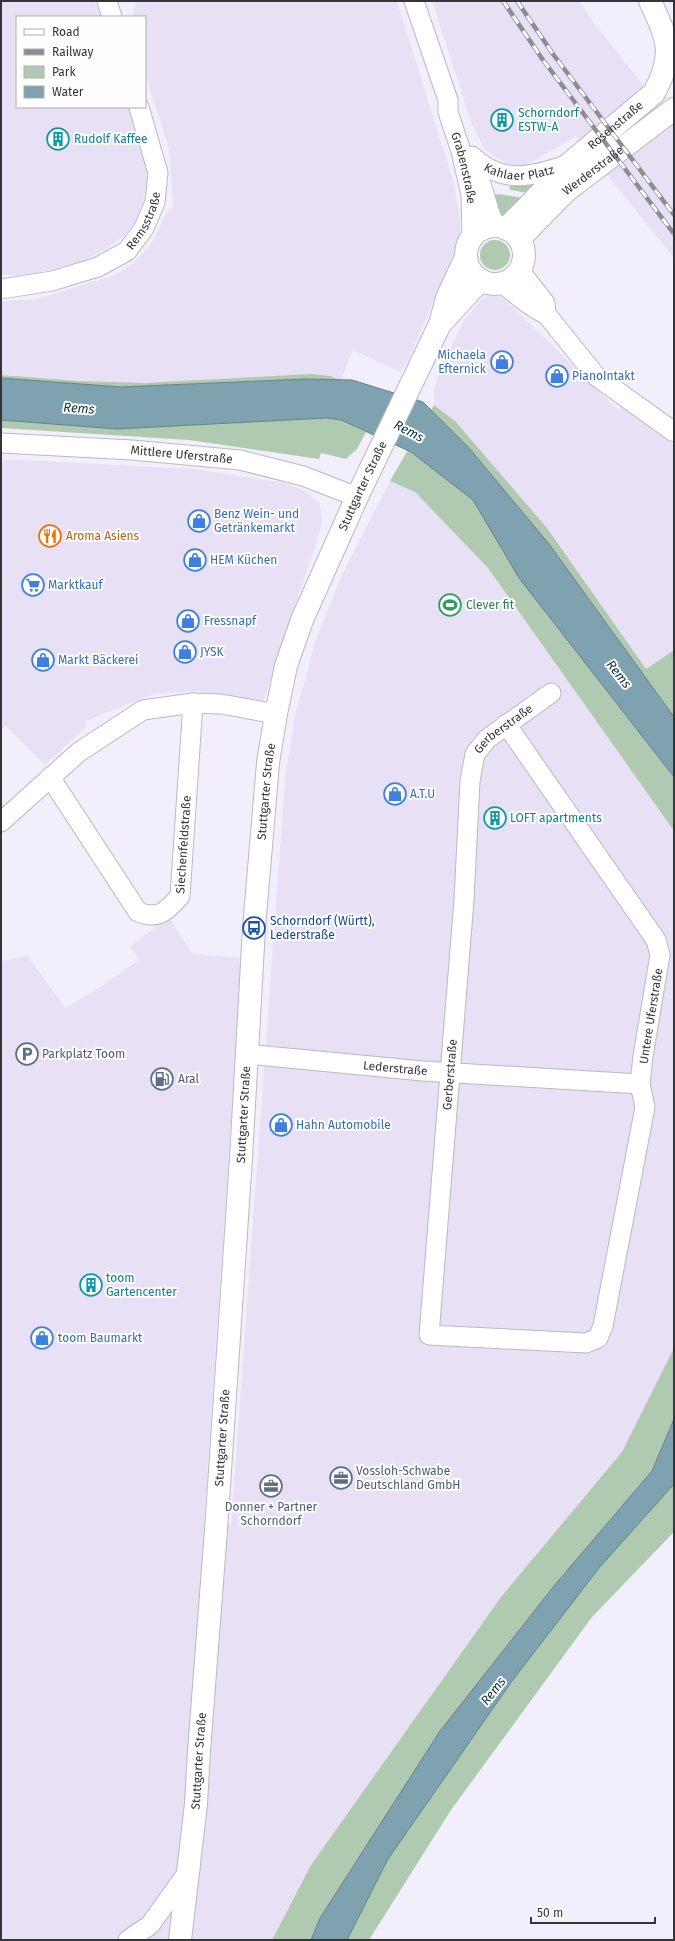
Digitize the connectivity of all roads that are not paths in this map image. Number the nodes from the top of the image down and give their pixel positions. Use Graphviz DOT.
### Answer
graph roads {
  1 [pos="106,1"];
  2 [pos="414,1"];
  3 [pos="650,1"];
  4 [pos="112,16"];
  5 [pos="672,43"];
  6 [pos="448,100"];
  7 [pos="139,108"];
  8 [pos="674,109"];
  9 [pos="472,156"];
  10 [pos="568,164"];
  11 [pos="507,231"];
  12 [pos="472,238"];
  13 [pos="465,259"];
  14 [pos="520,271"];
  15 [pos="492,282"];
  16 [pos="1,289"];
  17 [pos="546,314"];
  18 [pos="440,324"];
  19 [pos="674,432"];
  20 [pos="1,443"];
  21 [pos="357,497"];
  22 [pos="551,693"];
  23 [pos="193,703"];
  24 [pos="276,714"];
  25 [pos="506,724"];
  26 [pos="50,777"];
  27 [pos="1,822"];
  28 [pos="247,1054"];
  29 [pos="450,1073"];
  30 [pos="640,1084"];
  31 [pos="586,1343"];
  32 [pos="190,1869"];
  33 [pos="128,1940"];
  34 [pos="180,1940"];
  1 -- 4 [label="street"];
  2 -- 6 [label="street, Grabenstraße"];
  3 -- 5 [label="main road, Rosenstraße"];
  5 -- 10 [label="main road, Rosenstraße"];
  6 -- 9 [label="street, Grabenstraße"];
  6 -- 12 [label="street, Grabenstraße"];
  7 -- 16 [label="street, Remsstraße"];
  8 -- 11 [label="main road, Werderstraße"];
  9 -- 10 [label="street, Kahlaer Platz"];
  9 -- 11 [label="street, Grabenstraße"];
  10 -- 11 [label="main road, Rosenstraße"];
  11 -- 12 [label="main road"];
  11 -- 14 [label="main road"];
  12 -- 13 [label="main road"];
  13 -- 15 [label="main road"];
  13 -- 18 [label="main road, Stuttgarter Straße"];
  14 -- 15 [label="main road"];
  14 -- 17 [label="street"];
  15 -- 17 [label="street"];
  15 -- 18 [label="main road, Stuttgarter Straße"];
  17 -- 19 [label="street"];
  18 -- 21 [label="main road, Stuttgarter Straße"];
  20 -- 21 [label="street, Mittlere Uferstraße"];
  21 -- 24 [label="main road, Stuttgarter Straße"];
  22 -- 25 [label="street, Gerberstraße"];
  23 -- 24 [label="street"];
  23 -- 26 [label="street"];
  23 -- 26 [label="street, Siechenfeldstraße"];
  24 -- 28 [label="main road, Stuttgarter Straße"];
  25 -- 29 [label="street, Gerberstraße"];
  25 -- 30 [label="street, Untere Uferstraße"];
  26 -- 27 [label="street"];
  28 -- 29 [label="street, Lederstraße"];
  28 -- 32 [label="main road, Stuttgarter Straße"];
  29 -- 30 [label="street, Lederstraße"];
  29 -- 31 [label="street, Gerberstraße"];
  30 -- 31 [label="street, Untere Uferstraße"];
  32 -- 33 [label="street"];
  32 -- 34 [label="main road, Stuttgarter Straße"];
}
